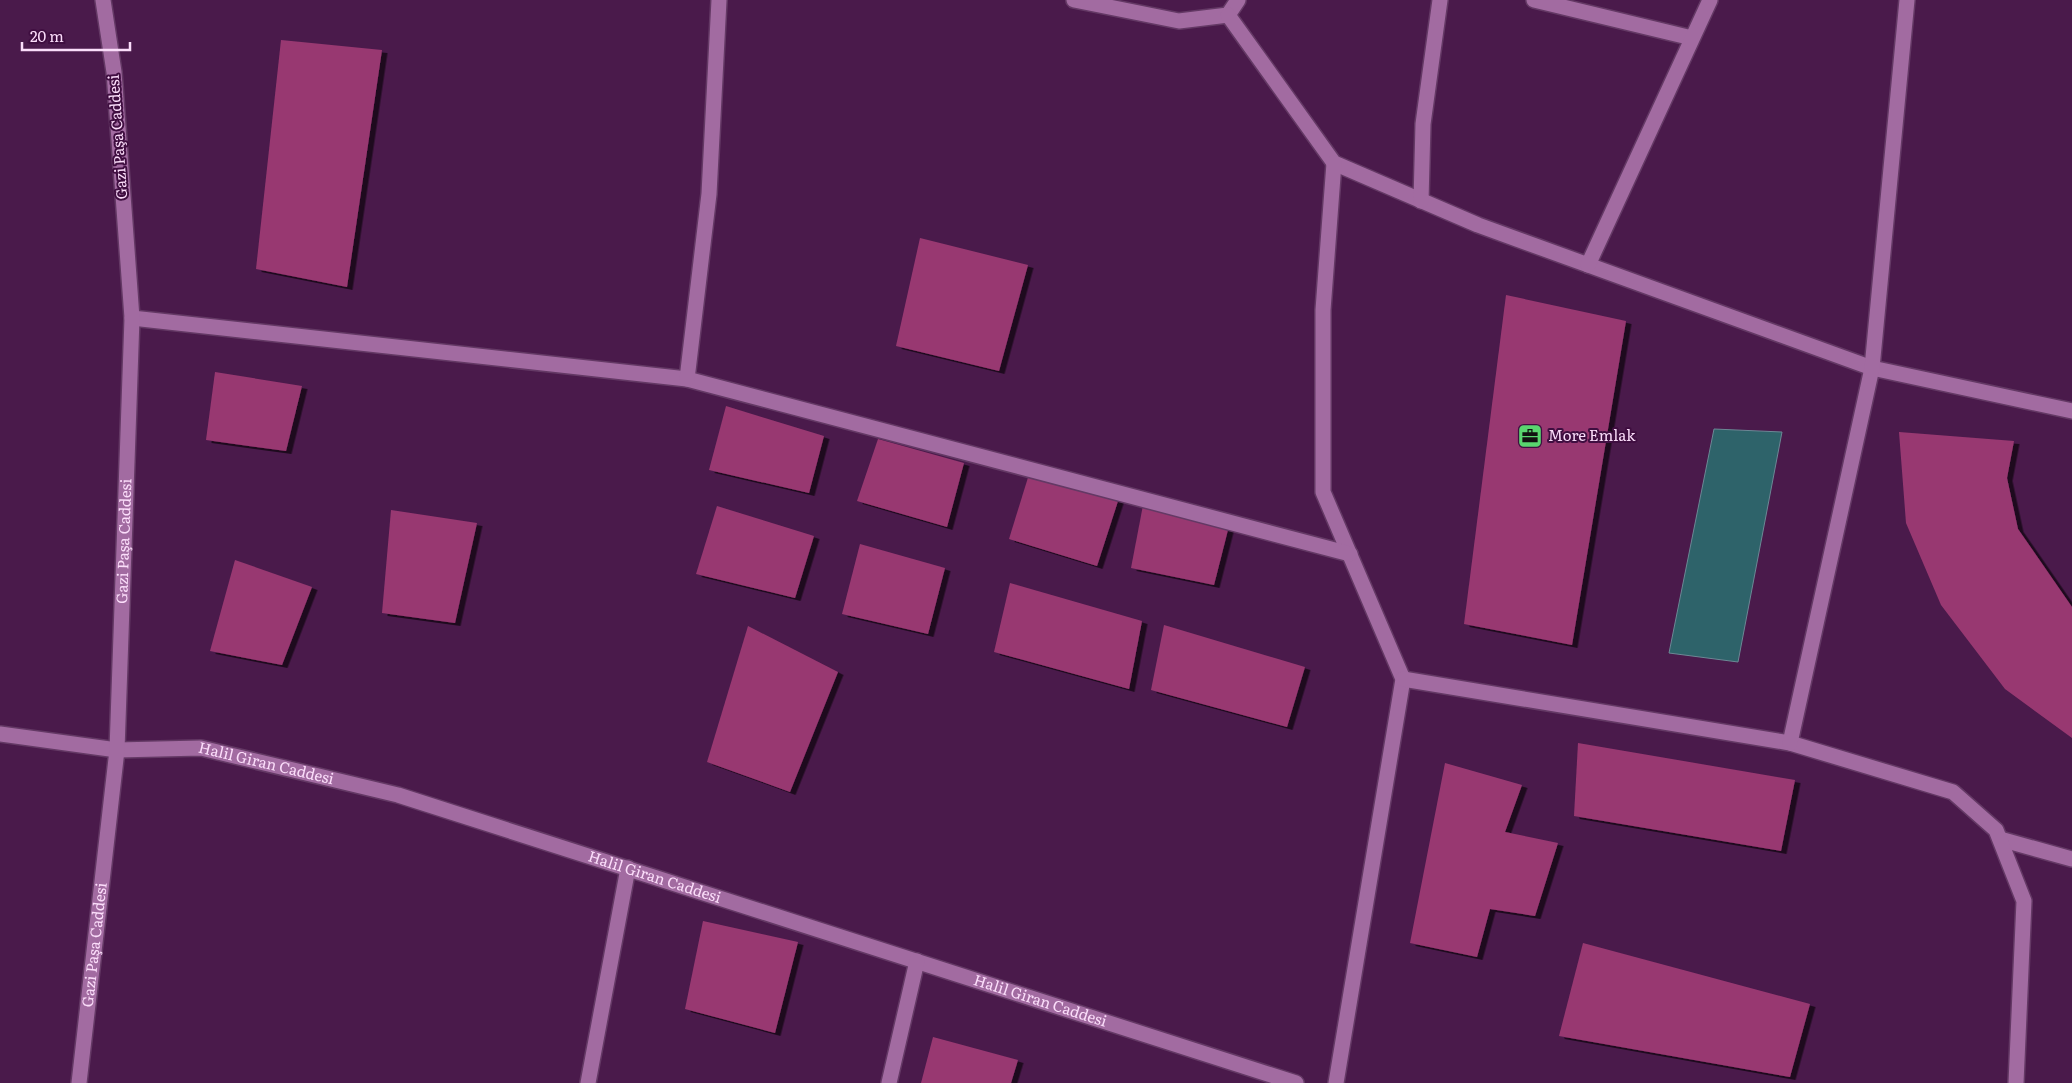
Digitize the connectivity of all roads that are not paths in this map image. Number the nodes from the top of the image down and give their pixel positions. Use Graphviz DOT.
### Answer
graph roads {
  1 [pos="103,0"];
  2 [pos="720,0"];
  3 [pos="1074,0"];
  4 [pos="1238,0"];
  5 [pos="1440,0"];
  6 [pos="1534,0"];
  7 [pos="1710,0"];
  8 [pos="1907,0"];
  9 [pos="1228,15"];
  10 [pos="1692,38"];
  11 [pos="1334,163"];
  12 [pos="1421,201"];
  13 [pos="1588,265"];
  14 [pos="132,318"];
  15 [pos="1872,368"];
  16 [pos="687,379"];
  17 [pos="2072,411"];
  18 [pos="1350,554"];
  19 [pos="1403,679"];
  20 [pos="0,734"];
  21 [pos="1790,742"];
  22 [pos="117,750"];
  23 [pos="2000,839"];
  24 [pos="2072,859"];
  25 [pos="628,868"];
  26 [pos="917,961"];
  27 [pos="79,1083"];
  28 [pos="588,1083"];
  29 [pos="889,1083"];
  30 [pos="1296,1083"];
  31 [pos="1336,1083"];
  32 [pos="2016,1083"];
  1 -- 14 [label="street, Gazi Paşa Caddesi"];
  2 -- 16 [label="street"];
  3 -- 9 [label="street"];
  4 -- 9 [label="street"];
  5 -- 12 [label="street"];
  6 -- 10 [label="street"];
  7 -- 10 [label="street"];
  8 -- 15 [label="street"];
  9 -- 11 [label="street"];
  10 -- 13 [label="street"];
  11 -- 12 [label="street"];
  11 -- 18 [label="street"];
  12 -- 13 [label="street"];
  13 -- 15 [label="street"];
  14 -- 16 [label="street"];
  14 -- 22 [label="street, Gazi Paşa Caddesi"];
  15 -- 17 [label="street"];
  15 -- 21 [label="street"];
  16 -- 18 [label="street"];
  18 -- 19 [label="street"];
  19 -- 21 [label="street"];
  19 -- 31 [label="street"];
  20 -- 22 [label="street, Halil Giran Caddesi"];
  21 -- 23 [label="street"];
  22 -- 25 [label="street, Halil Giran Caddesi"];
  22 -- 27 [label="street, Gazi Paşa Caddesi"];
  23 -- 24 [label="street"];
  23 -- 32 [label="street"];
  25 -- 26 [label="street, Halil Giran Caddesi"];
  25 -- 28 [label="street"];
  26 -- 29 [label="street"];
  26 -- 30 [label="street, Halil Giran Caddesi"];
}
